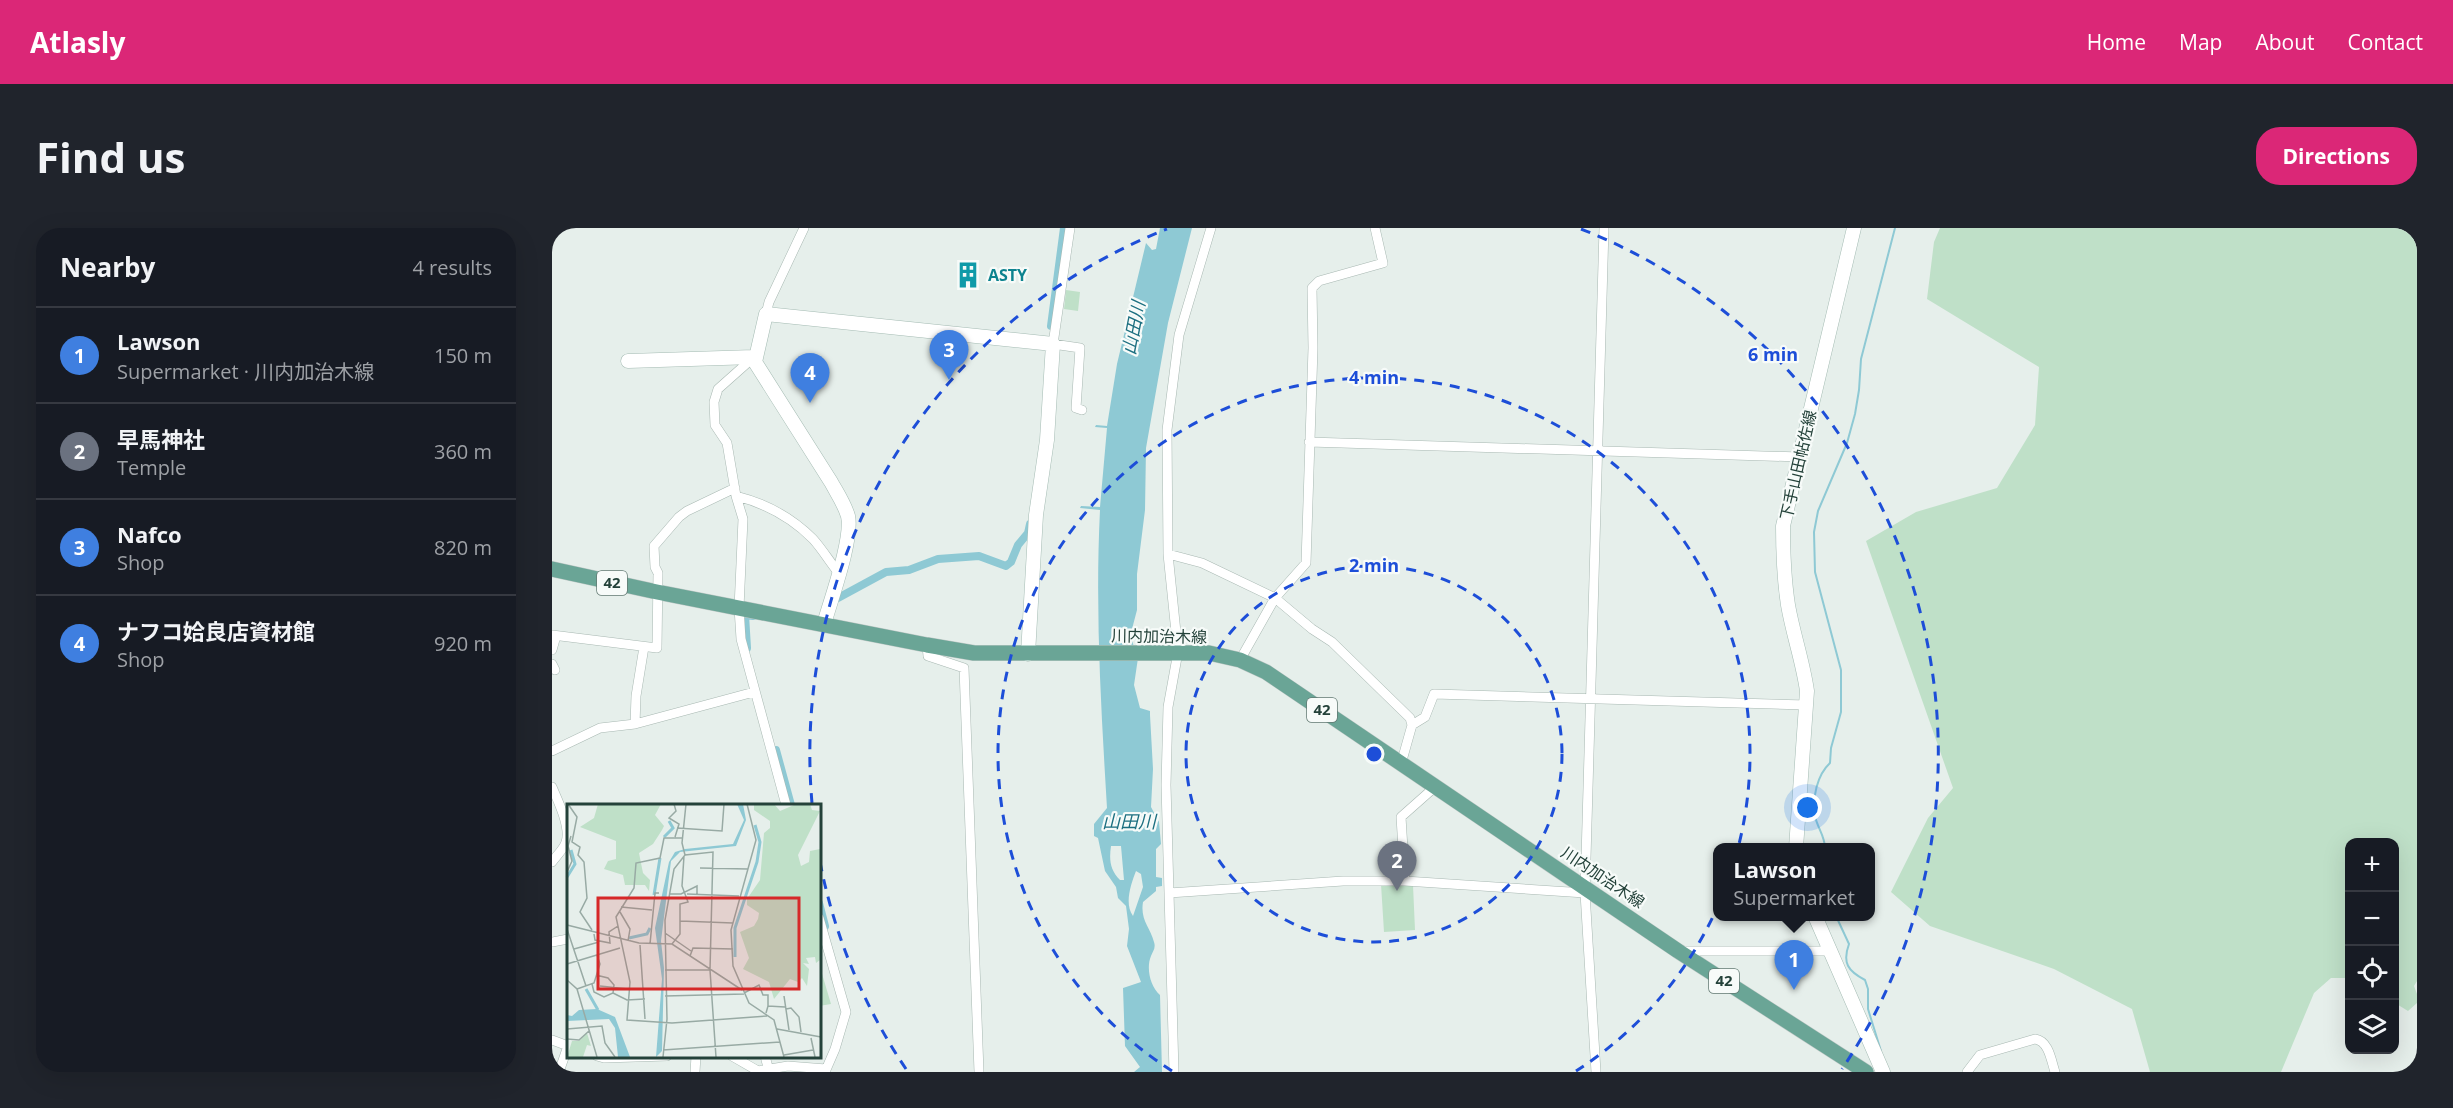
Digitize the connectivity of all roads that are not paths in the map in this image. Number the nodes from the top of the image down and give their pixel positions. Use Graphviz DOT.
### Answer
graph roads {
  1 [pos="804,228"];
  2 [pos="1070,228"];
  3 [pos="1210,228"];
  4 [pos="1375,228"];
  5 [pos="1604,228"];
  6 [pos="1854,228"];
  7 [pos="766,314"];
  8 [pos="1053,344"];
  9 [pos="754,357"];
  10 [pos="628,361"];
  11 [pos="1082,410"];
  12 [pos="1309,441"];
  13 [pos="1597,449"];
  14 [pos="1800,457"];
  15 [pos="735,492"];
  16 [pos="1168,554"];
  17 [pos="552,569"];
  18 [pos="838,572"];
  19 [pos="657,592"];
  20 [pos="1275,598"];
  21 [pos="739,608"];
  22 [pos="824,624"];
  23 [pos="554,635"];
  24 [pos="927,645"];
  25 [pos="644,647"];
  26 [pos="552,650"];
  27 [pos="1175,652"];
  28 [pos="1028,654"];
  29 [pos="1240,660"];
  30 [pos="754,692"];
  31 [pos="1591,700"];
  32 [pos="1807,705"];
  33 [pos="635,723"];
  34 [pos="1412,725"];
  35 [pos="552,751"];
  36 [pos="1401,764"];
  37 [pos="1436,786"];
  38 [pos="552,787"];
  39 [pos="786,804"];
  40 [pos="1796,843"];
  41 [pos="552,862"];
  42 [pos="1406,881"];
  43 [pos="1585,890"];
  44 [pos="1169,893"];
  45 [pos="820,921"];
  46 [pos="1817,921"];
  47 [pos="567,939"];
  48 [pos="552,942"];
  49 [pos="1678,951"];
  50 [pos="1830,951"];
  51 [pos="552,1040"];
  52 [pos="567,1046"];
  53 [pos="567,1049"];
  54 [pos="600,1057"];
  55 [pos="635,1057"];
  56 [pos="696,1057"];
  57 [pos="735,1057"];
  58 [pos="784,1057"];
  59 [pos="788,1066"];
  60 [pos="769,1071"];
  61 [pos="826,1071"];
  62 [pos="559,1072"];
  63 [pos="694,1072"];
  64 [pos="979,1072"];
  65 [pos="1174,1072"];
  66 [pos="1596,1072"];
  67 [pos="1866,1072"];
  68 [pos="1883,1072"];
  69 [pos="1967,1072"];
  70 [pos="2055,1072"];
  1 -- 7 [label="street"];
  2 -- 8 [label="street"];
  3 -- 16 [label="street"];
  4 -- 12 [label="street"];
  5 -- 13 [label="street"];
  6 -- 14 [label="street, 下手山田帖佐線"];
  7 -- 8 [label="street"];
  7 -- 9 [label="street"];
  8 -- 11 [label="street"];
  8 -- 28 [label="street"];
  9 -- 10 [label="street"];
  9 -- 15 [label="street"];
  9 -- 18 [label="street"];
  12 -- 13 [label="street"];
  12 -- 20 [label="street"];
  13 -- 14 [label="street"];
  13 -- 31 [label="street"];
  14 -- 32 [label="street, 下手山田帖佐線"];
  15 -- 18 [label="street"];
  15 -- 19 [label="street"];
  15 -- 21 [label="street"];
  16 -- 20 [label="street"];
  16 -- 27 [label="street"];
  17 -- 19 [label="main road, 川内加治木線 / 42"];
  18 -- 22 [label="street"];
  19 -- 21 [label="main road, 川内加治木線 / 42"];
  19 -- 25 [label="street"];
  20 -- 29 [label="street"];
  20 -- 34 [label="street"];
  21 -- 22 [label="main road, 川内加治木線 / 42"];
  21 -- 30 [label="street"];
  22 -- 24 [label="main road, 川内加治木線 / 42"];
  23 -- 25 [label="street"];
  23 -- 26 [label="street"];
  24 -- 28 [label="main road, 川内加治木線 / 42"];
  24 -- 64 [label="street"];
  25 -- 33 [label="street"];
  27 -- 28 [label="main road, 川内加治木線 / 42"];
  27 -- 29 [label="main road, 川内加治木線 / 42"];
  27 -- 44 [label="street"];
  29 -- 36 [label="main road, 川内加治木線 / 42"];
  30 -- 33 [label="street"];
  30 -- 39 [label="street"];
  31 -- 32 [label="street"];
  31 -- 34 [label="street"];
  31 -- 43 [label="street"];
  32 -- 40 [label="street, 下手山田帖佐線"];
  33 -- 35 [label="street"];
  34 -- 36 [label="street"];
  36 -- 37 [label="main road, 川内加治木線 / 42"];
  37 -- 42 [label="street"];
  37 -- 43 [label="main road, 川内加治木線 / 42"];
  38 -- 41 [label="street"];
  42 -- 43 [label="street"];
  42 -- 44 [label="street"];
  43 -- 49 [label="main road, 川内加治木線 / 42"];
  43 -- 66 [label="street"];
  44 -- 65 [label="street"];
  45 -- 61 [label="street"];
  46 -- 50 [label="street"];
  47 -- 48 [label="street"];
  49 -- 50 [label="street"];
  49 -- 67 [label="main road, 川内加治木線 / 42"];
  50 -- 68 [label="street"];
  51 -- 52 [label="street"];
  53 -- 62 [label="street"];
  54 -- 55 [label="street"];
  56 -- 63 [label="street"];
  57 -- 60 [label="street"];
  58 -- 59 [label="street"];
  59 -- 60 [label="street"];
  59 -- 61 [label="street"];
  69 -- 70 [label="street"];
}
